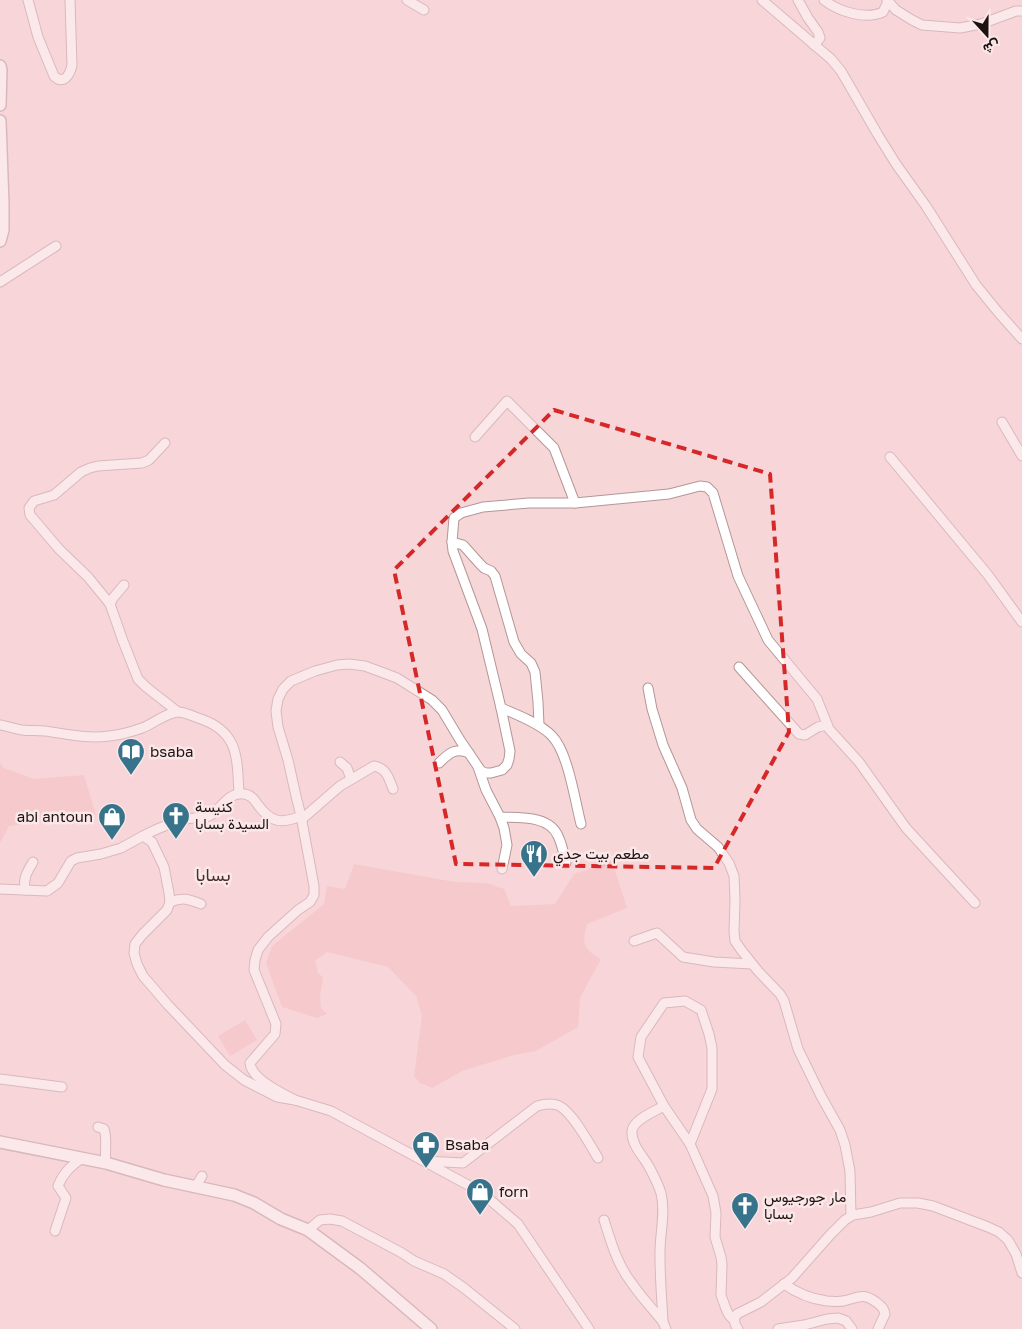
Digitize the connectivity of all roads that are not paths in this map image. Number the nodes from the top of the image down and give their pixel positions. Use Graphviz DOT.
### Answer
graph roads {
  1 [pos="28,0"];
  2 [pos="70,0"];
  3 [pos="407,0"];
  4 [pos="762,0"];
  5 [pos="798,0"];
  6 [pos="824,0"];
  7 [pos="888,1"];
  8 [pos="424,10"];
  9 [pos="1022,11"];
  10 [pos="814,45"];
  11 [pos="0,66"];
  12 [pos="0,105"];
  13 [pos="0,121"];
  14 [pos="0,241"];
  15 [pos="56,246"];
  16 [pos="0,282"];
  17 [pos="1022,339"];
  18 [pos="1002,422"];
  19 [pos="475,437"];
  20 [pos="165,443"];
  21 [pos="1022,456"];
  22 [pos="890,457"];
  23 [pos="575,503"];
  24 [pos="452,542"];
  25 [pos="124,585"];
  26 [pos="110,604"];
  27 [pos="1022,622"];
  28 [pos="739,667"];
  29 [pos="648,688"];
  30 [pos="501,708"];
  31 [pos="178,712"];
  32 [pos="827,724"];
  33 [pos="0,725"];
  34 [pos="538,725"];
  35 [pos="470,753"];
  36 [pos="340,762"];
  37 [pos="439,763"];
  38 [pos="478,767"];
  39 [pos="351,779"];
  40 [pos="393,789"];
  41 [pos="239,794"];
  42 [pos="500,817"];
  43 [pos="302,818"];
  44 [pos="581,824"];
  45 [pos="143,836"];
  46 [pos="33,862"];
  47 [pos="566,863"];
  48 [pos="502,869"];
  49 [pos="0,888"];
  50 [pos="25,890"];
  51 [pos="170,902"];
  52 [pos="975,903"];
  53 [pos="201,904"];
  54 [pos="634,941"];
  55 [pos="752,964"];
  56 [pos="0,1079"];
  57 [pos="62,1087"];
  58 [pos="295,1100"];
  59 [pos="664,1106"];
  60 [pos="98,1127"];
  61 [pos="0,1142"];
  62 [pos="690,1144"];
  63 [pos="82,1158"];
  64 [pos="598,1158"];
  65 [pos="423,1161"];
  66 [pos="106,1163"];
  67 [pos="202,1176"];
  68 [pos="196,1186"];
  69 [pos="850,1216"];
  70 [pos="604,1220"];
  71 [pos="308,1230"];
  72 [pos="55,1231"];
  73 [pos="1022,1273"];
  74 [pos="784,1284"];
  75 [pos="734,1320"];
  76 [pos="665,1326"];
  77 [pos="431,1329"];
  78 [pos="515,1329"];
  79 [pos="589,1329"];
  80 [pos="738,1329"];
  81 [pos="778,1329"];
  82 [pos="852,1329"];
  83 [pos="878,1329"];
  1 -- 2 [label="street"];
  3 -- 8 [label="street"];
  4 -- 10 [label="street"];
  5 -- 10 [label="street"];
  6 -- 7 [label="street"];
  7 -- 9 [label="street"];
  10 -- 17 [label="street"];
  11 -- 12 [label="street"];
  13 -- 14 [label="street"];
  15 -- 16 [label="street"];
  18 -- 21 [label="street"];
  19 -- 23 [label="street"];
  20 -- 26 [label="street"];
  22 -- 27 [label="street"];
  23 -- 24 [label="street"];
  23 -- 32 [label="street"];
  24 -- 30 [label="street"];
  24 -- 34 [label="street"];
  25 -- 26 [label="street"];
  26 -- 31 [label="street"];
  28 -- 32 [label="street"];
  29 -- 55 [label="street"];
  30 -- 34 [label="street"];
  30 -- 38 [label="street"];
  31 -- 33 [label="street"];
  31 -- 41 [label="street"];
  32 -- 52 [label="street"];
  34 -- 44 [label="street"];
  35 -- 37 [label="street"];
  35 -- 38 [label="street"];
  35 -- 43 [label="street"];
  36 -- 39 [label="street"];
  38 -- 42 [label="street"];
  39 -- 40 [label="street"];
  39 -- 43 [label="street"];
  41 -- 43 [label="street"];
  41 -- 45 [label="street"];
  42 -- 47 [label="street"];
  42 -- 48 [label="street"];
  43 -- 58 [label="street"];
  45 -- 50 [label="street"];
  45 -- 51 [label="street"];
  46 -- 50 [label="street"];
  49 -- 50 [label="street"];
  51 -- 53 [label="street"];
  51 -- 58 [label="street"];
  54 -- 55 [label="street"];
  55 -- 69 [label="street"];
  56 -- 57 [label="street"];
  58 -- 65 [label="street"];
  59 -- 62 [label="street"];
  59 -- 62 [label="street"];
  59 -- 76 [label="street"];
  60 -- 66 [label="street"];
  61 -- 63 [label="street"];
  62 -- 75 [label="street"];
  63 -- 66 [label="street"];
  63 -- 72 [label="street"];
  64 -- 65 [label="street"];
  65 -- 79 [label="street"];
  66 -- 68 [label="street"];
  67 -- 68 [label="street"];
  68 -- 71 [label="street"];
  69 -- 73 [label="street"];
  69 -- 74 [label="street"];
  70 -- 76 [label="street"];
  71 -- 77 [label="street"];
  71 -- 78 [label="street"];
  74 -- 75 [label="street"];
  74 -- 83 [label="street"];
  75 -- 80 [label="street"];
  81 -- 82 [label="street"];
}
